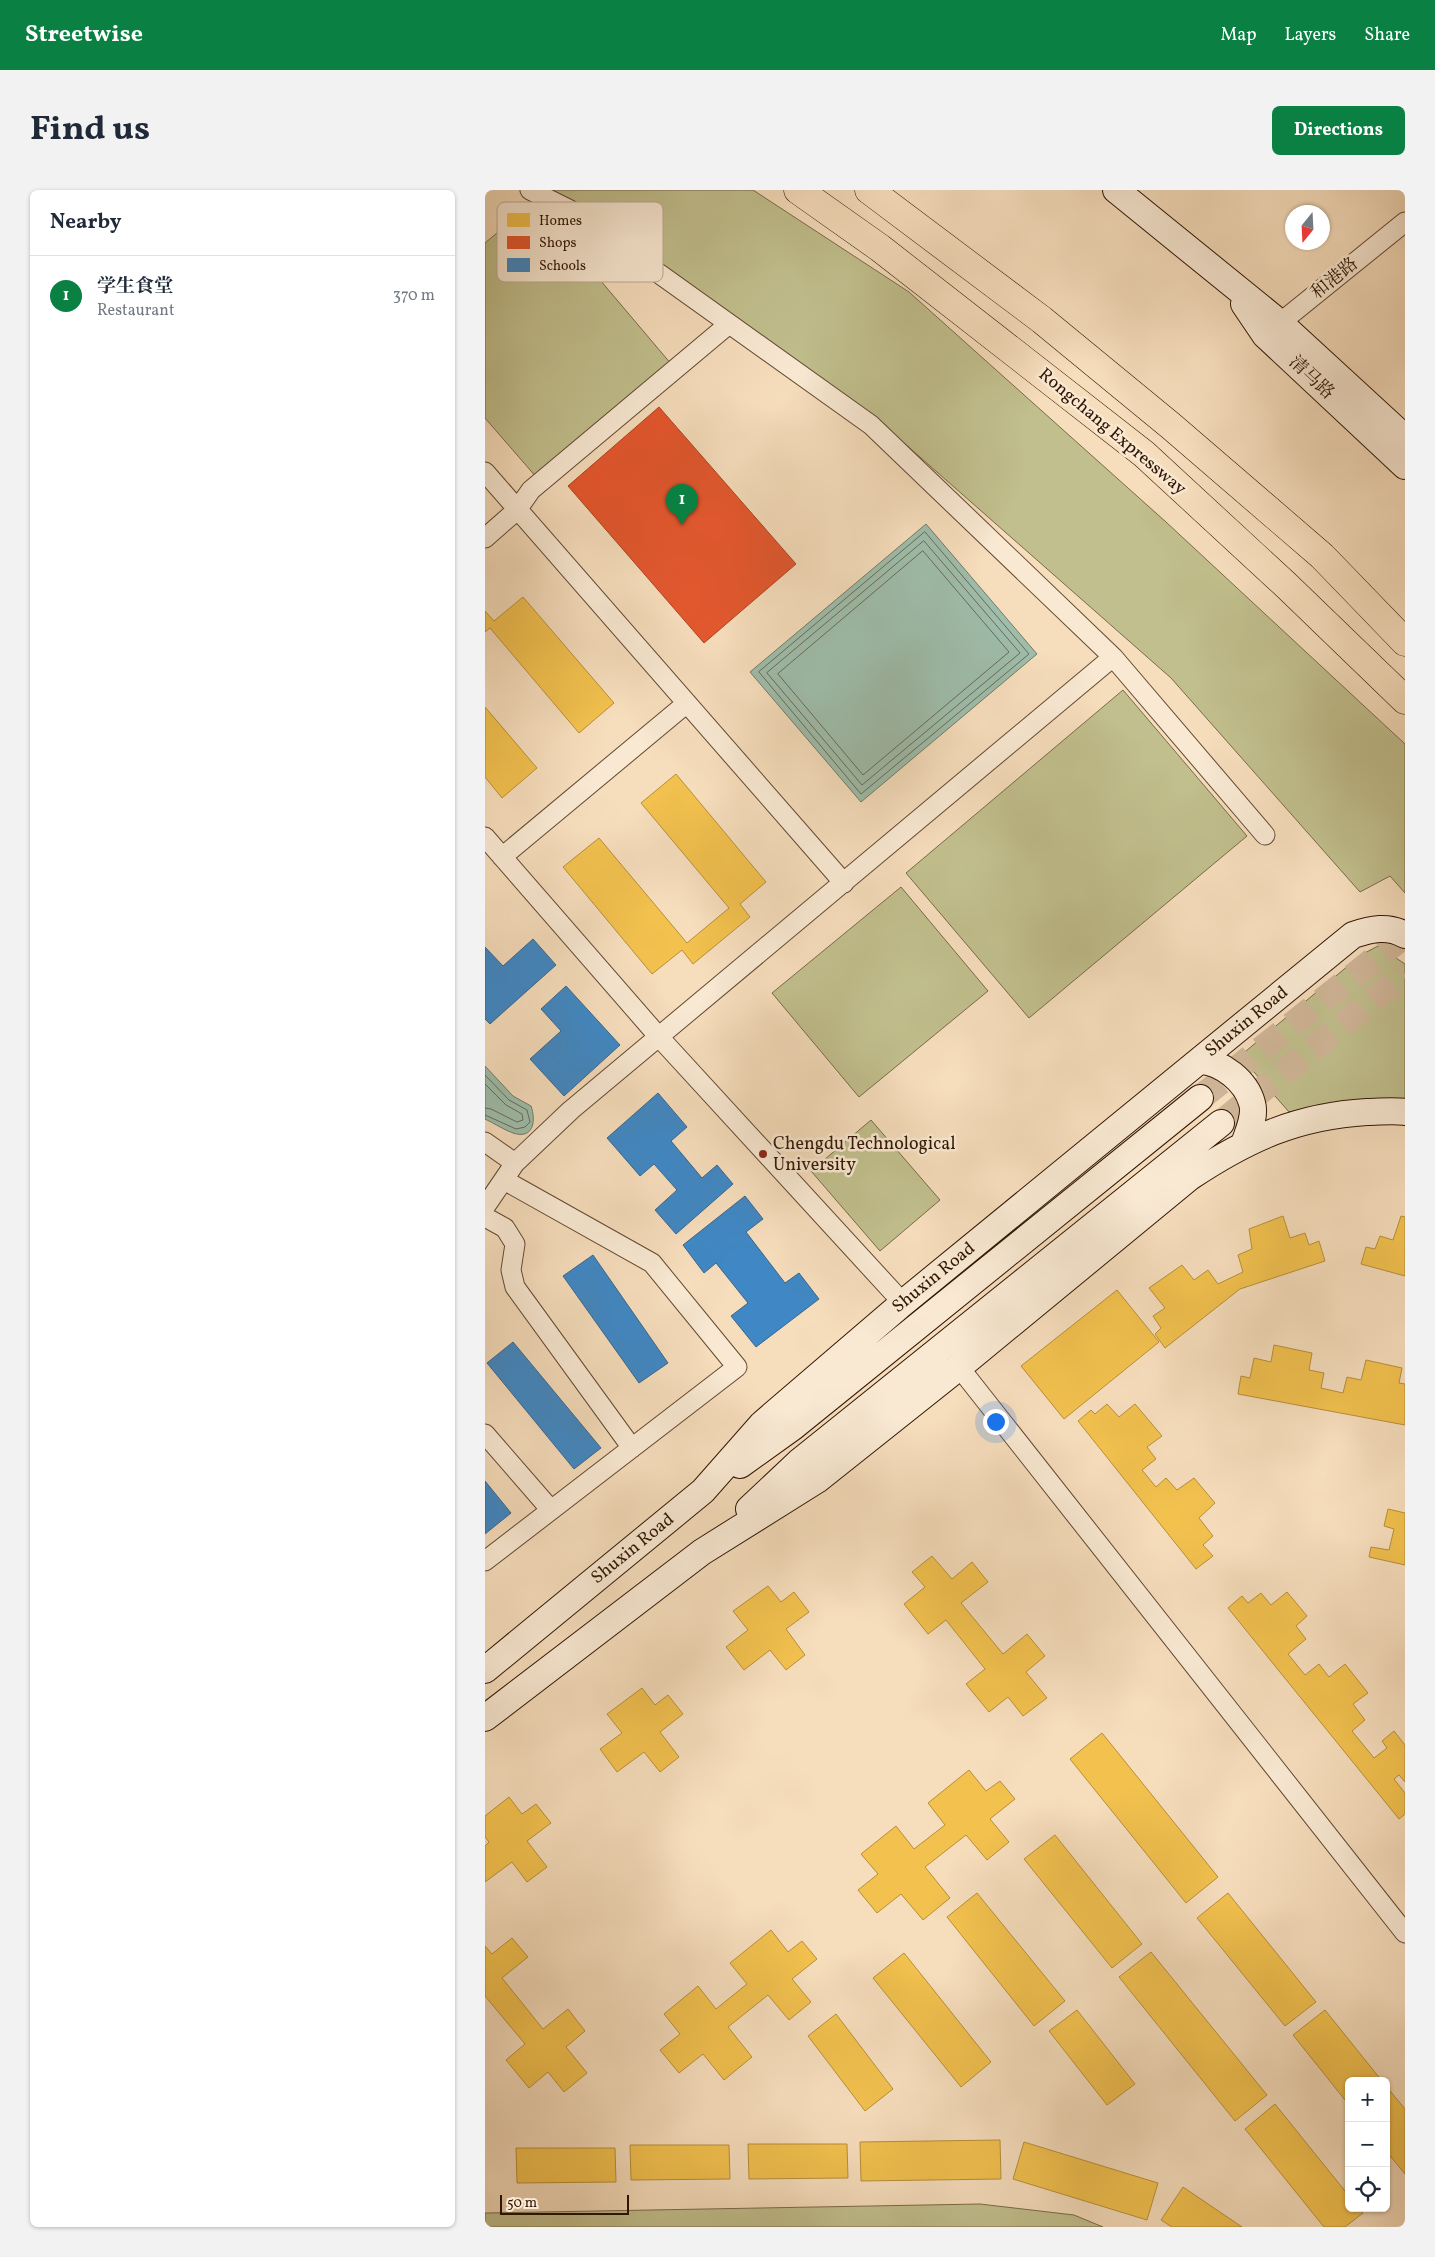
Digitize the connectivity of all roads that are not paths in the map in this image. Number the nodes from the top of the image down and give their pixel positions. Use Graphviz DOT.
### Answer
graph roads {
  1 [pos="530,190"];
  2 [pos="798,190"];
  3 [pos="869,190"];
  4 [pos="1116,190"];
  5 [pos="554,202"];
  6 [pos="1405,222"];
  7 [pos="663,277"];
  8 [pos="729,324"];
  9 [pos="1273,329"];
  10 [pos="1405,438"];
  11 [pos="1405,466"];
  12 [pos="485,472"];
  13 [pos="517,510"];
  14 [pos="485,538"];
  15 [pos="1405,642"];
  16 [pos="1113,657"];
  17 [pos="1405,700"];
  18 [pos="687,703"];
  19 [pos="1265,835"];
  20 [pos="485,837"];
  21 [pos="502,857"];
  22 [pos="844,883"];
  23 [pos="1405,935"];
  24 [pos="659,1037"];
  25 [pos="1200,1060"];
  26 [pos="1201,1098"];
  27 [pos="1405,1112"];
  28 [pos="1221,1123"];
  29 [pos="485,1142"];
  30 [pos="1244,1144"];
  31 [pos="515,1163"];
  32 [pos="503,1180"];
  33 [pos="485,1208"];
  34 [pos="485,1217"];
  35 [pos="903,1303"];
  36 [pos="959,1367"];
  37 [pos="485,1434"];
  38 [pos="632,1448"];
  39 [pos="703,1491"];
  40 [pos="551,1510"];
  41 [pos="702,1552"];
  42 [pos="485,1561"];
  43 [pos="485,1670"];
  44 [pos="485,1718"];
  45 [pos="1405,1933"];
  1 -- 5 [label="street"];
  2 -- 17 [label="highway, Rongchang Expressway"];
  3 -- 15 [label="highway"];
  4 -- 9 [label="main road, 清马路"];
  6 -- 9 [label="street, 和港路"];
  7 -- 8 [label="street"];
  8 -- 13 [label="street"];
  8 -- 16 [label="street"];
  9 -- 10 [label="main road, 清马路"];
  9 -- 11 [label="main road, 清马路"];
  12 -- 13 [label="street"];
  13 -- 14 [label="street"];
  13 -- 18 [label="street"];
  16 -- 19 [label="street"];
  16 -- 22 [label="street"];
  18 -- 21 [label="street"];
  18 -- 22 [label="street"];
  20 -- 21 [label="street"];
  21 -- 24 [label="street"];
  22 -- 24 [label="street"];
  23 -- 25 [label="main road, Shuxin Road"];
  24 -- 31 [label="street"];
  24 -- 35 [label="street"];
  25 -- 30 [label="main road"];
  25 -- 35 [label="main road, Shuxin Road"];
  26 -- 39 [label="main road"];
  27 -- 30 [label="main road"];
  28 -- 41 [label="main road"];
  29 -- 31 [label="street"];
  30 -- 36 [label="main road"];
  31 -- 32 [label="street"];
  32 -- 33 [label="street"];
  32 -- 38 [label="street"];
  34 -- 38 [label="street"];
  35 -- 39 [label="main road, Shuxin Road"];
  36 -- 41 [label="main road"];
  36 -- 45 [label="street"];
  37 -- 40 [label="street"];
  38 -- 40 [label="street"];
  39 -- 43 [label="main road, Shuxin Road"];
  40 -- 42 [label="street"];
  41 -- 44 [label="main road"];
}
